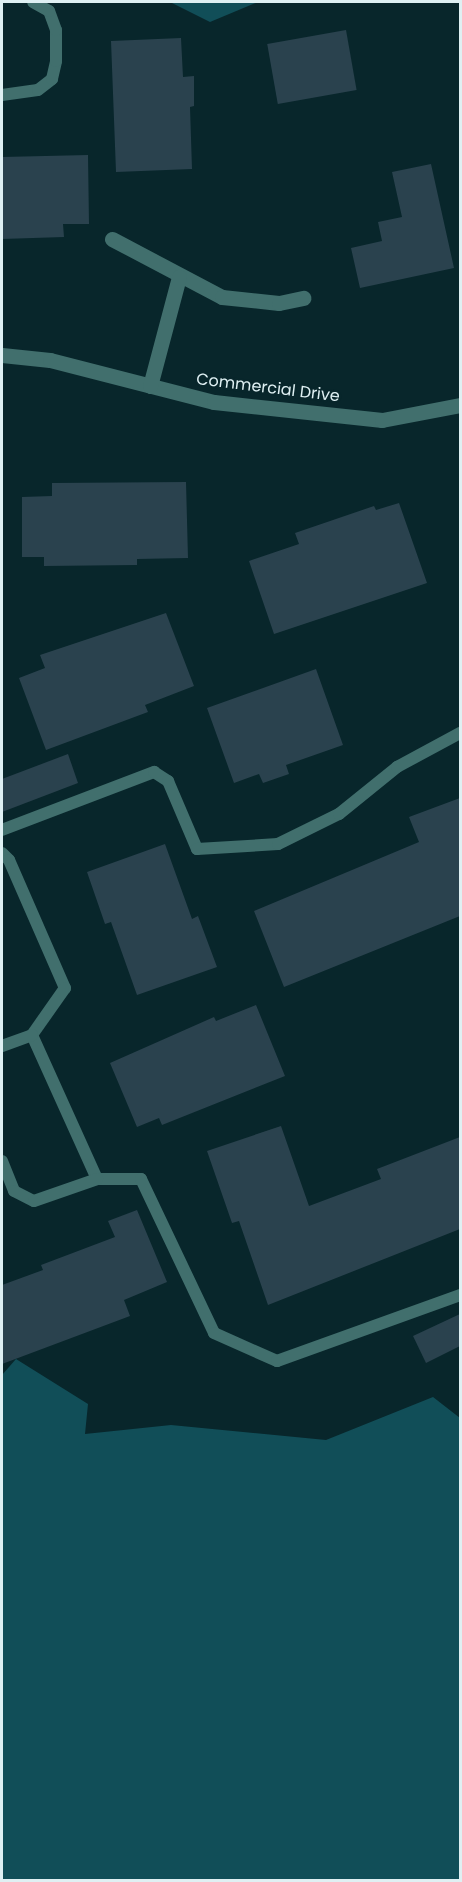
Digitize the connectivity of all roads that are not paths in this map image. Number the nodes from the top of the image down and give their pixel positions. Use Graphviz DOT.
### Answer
graph roads {
  1 [pos="33,2"];
  2 [pos="2,95"];
  3 [pos="112,239"];
  4 [pos="179,277"];
  5 [pos="303,298"];
  6 [pos="2,355"];
  7 [pos="150,386"];
  8 [pos="460,405"];
  9 [pos="460,733"];
  10 [pos="2,830"];
  11 [pos="2,852"];
  12 [pos="32,1035"];
  13 [pos="2,1046"];
  14 [pos="2,1161"];
  15 [pos="97,1179"];
  16 [pos="460,1295"];
  1 -- 2 [label="lane"];
  3 -- 4 [label="street"];
  4 -- 5 [label="street"];
  4 -- 7 [label="street"];
  6 -- 7 [label="street, Commercial Drive"];
  7 -- 8 [label="street, Commercial Drive"];
  9 -- 10 [label="lane"];
  11 -- 12 [label="lane"];
  12 -- 13 [label="lane"];
  12 -- 15 [label="lane"];
  14 -- 15 [label="lane"];
  15 -- 16 [label="lane"];
}
